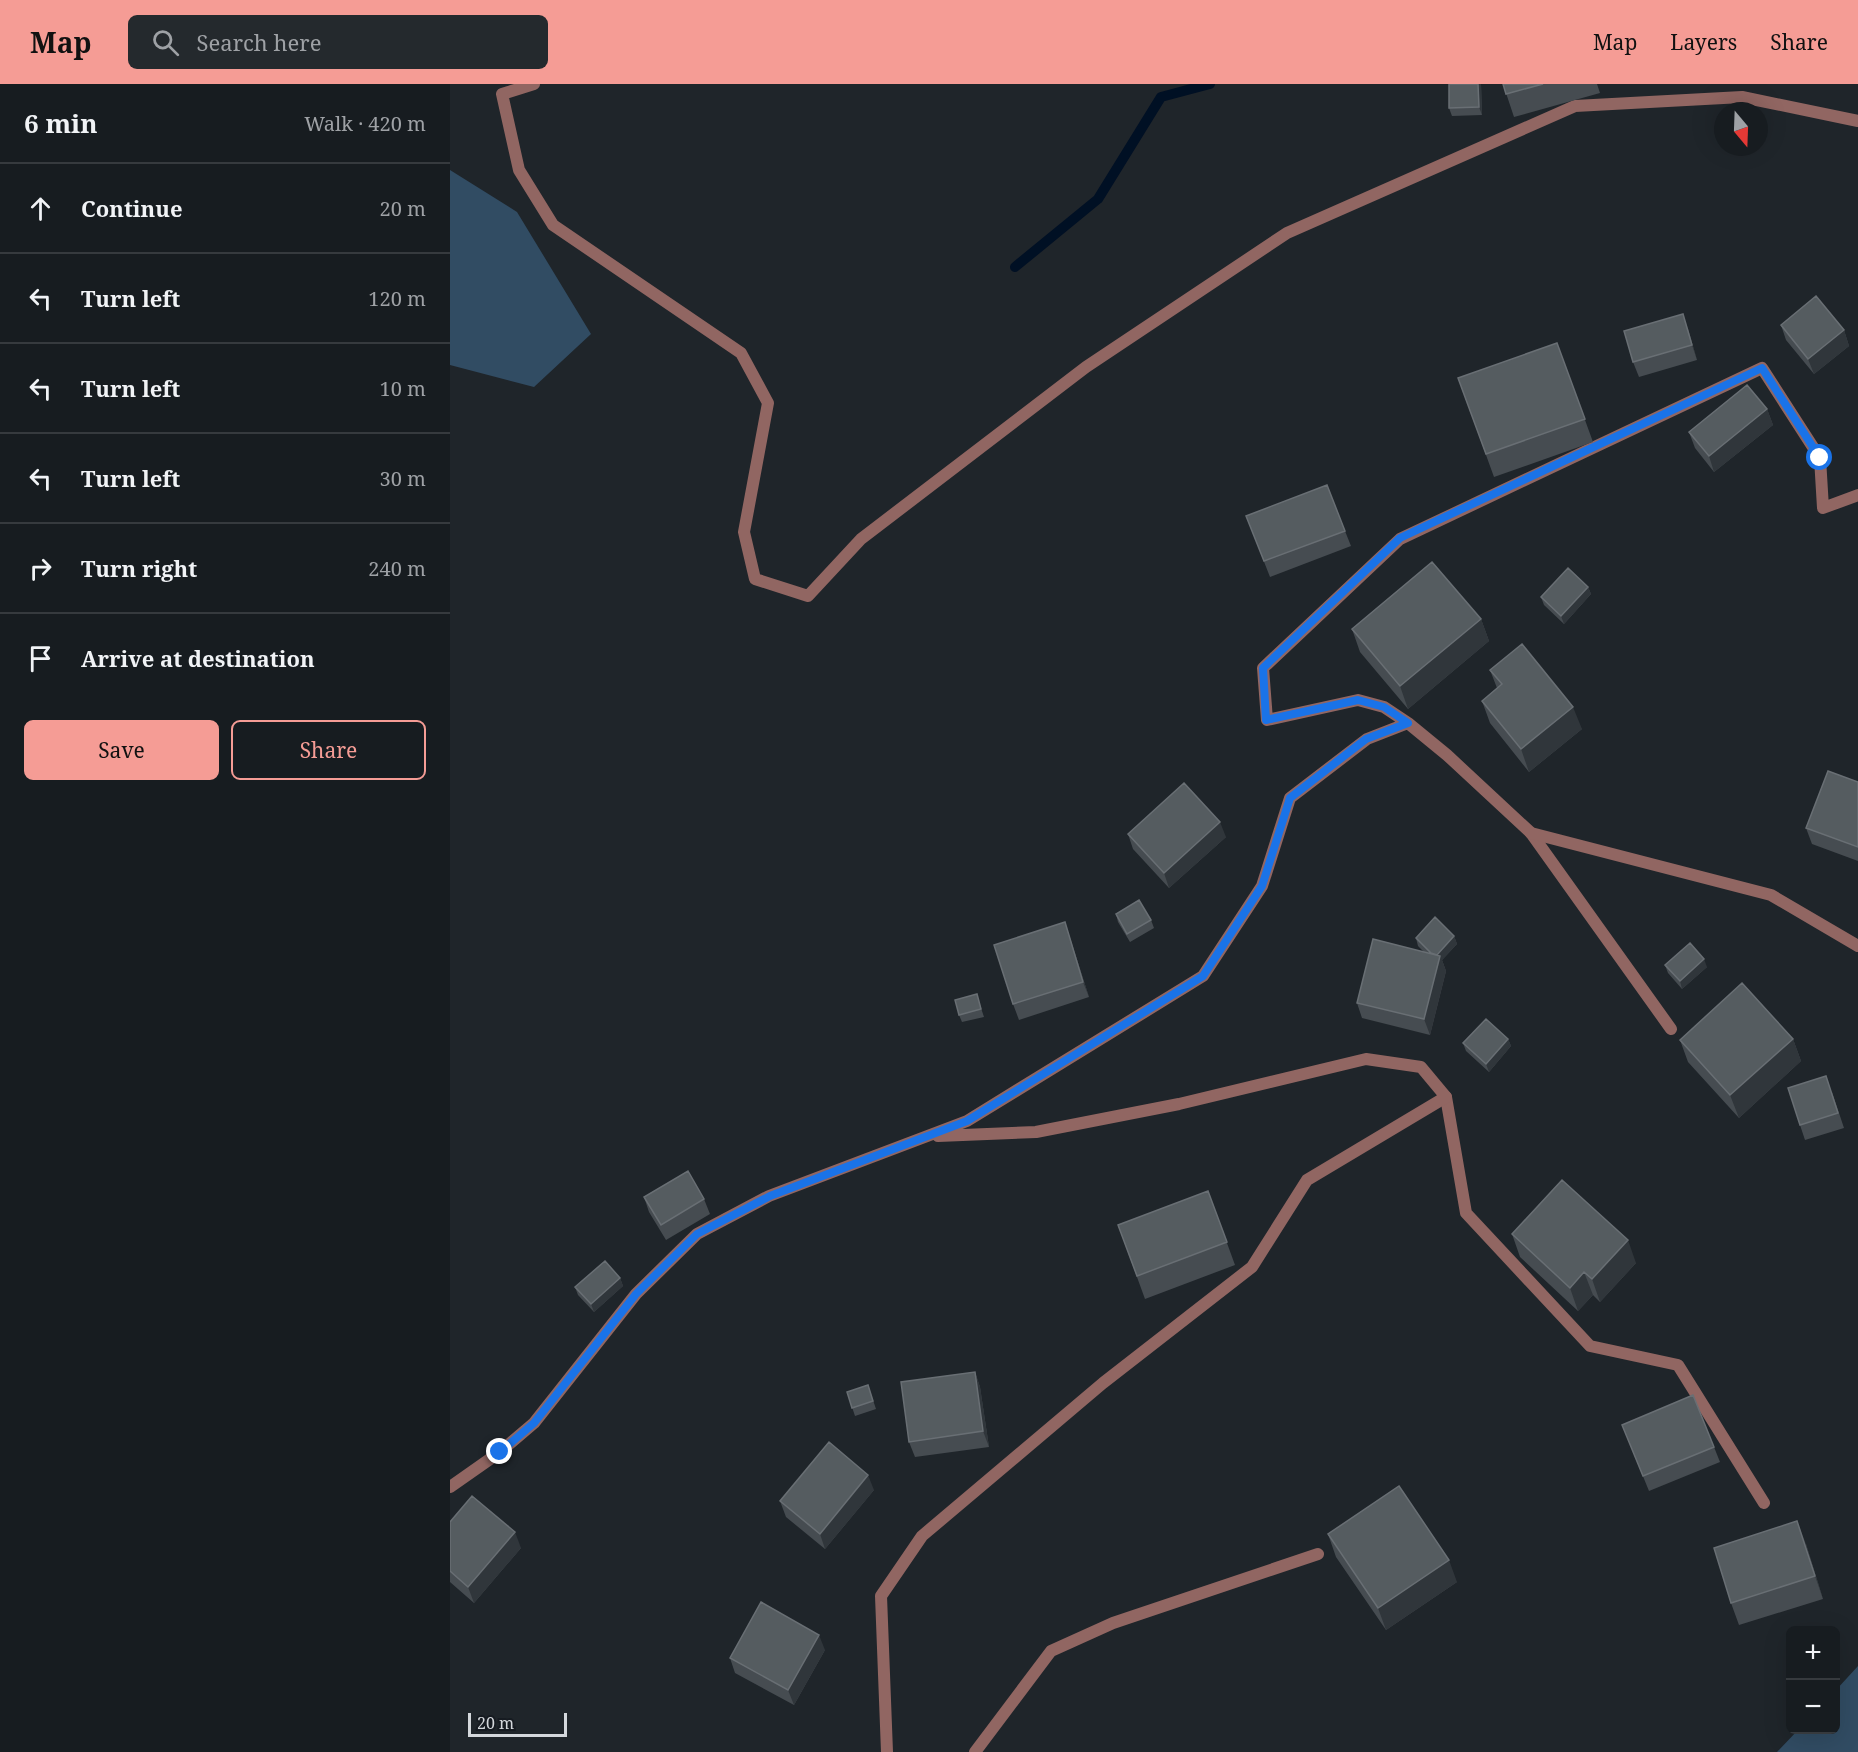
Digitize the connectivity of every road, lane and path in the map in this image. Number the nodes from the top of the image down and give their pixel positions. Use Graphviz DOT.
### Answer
graph roads {
  1 [pos="534,84"];
  2 [pos="1858,121"];
  3 [pos="1858,495"];
  4 [pos="1408,723"];
  5 [pos="1531,833"];
  6 [pos="1858,946"];
  7 [pos="1671,1029"];
  8 [pos="1446,1097"];
  9 [pos="924,1137"];
  10 [pos="450,1487"];
  11 [pos="1764,1503"];
  12 [pos="1318,1554"];
  13 [pos="887,1752"];
  14 [pos="975,1752"];
  1 -- 2 [label="street"];
  3 -- 4 [label="street"];
  4 -- 5 [label="street"];
  4 -- 9 [label="street"];
  5 -- 6 [label="street"];
  5 -- 7 [label="street"];
  8 -- 9 [label="street"];
  8 -- 11 [label="street"];
  8 -- 13 [label="street"];
  9 -- 10 [label="street"];
  12 -- 14 [label="street"];
}
